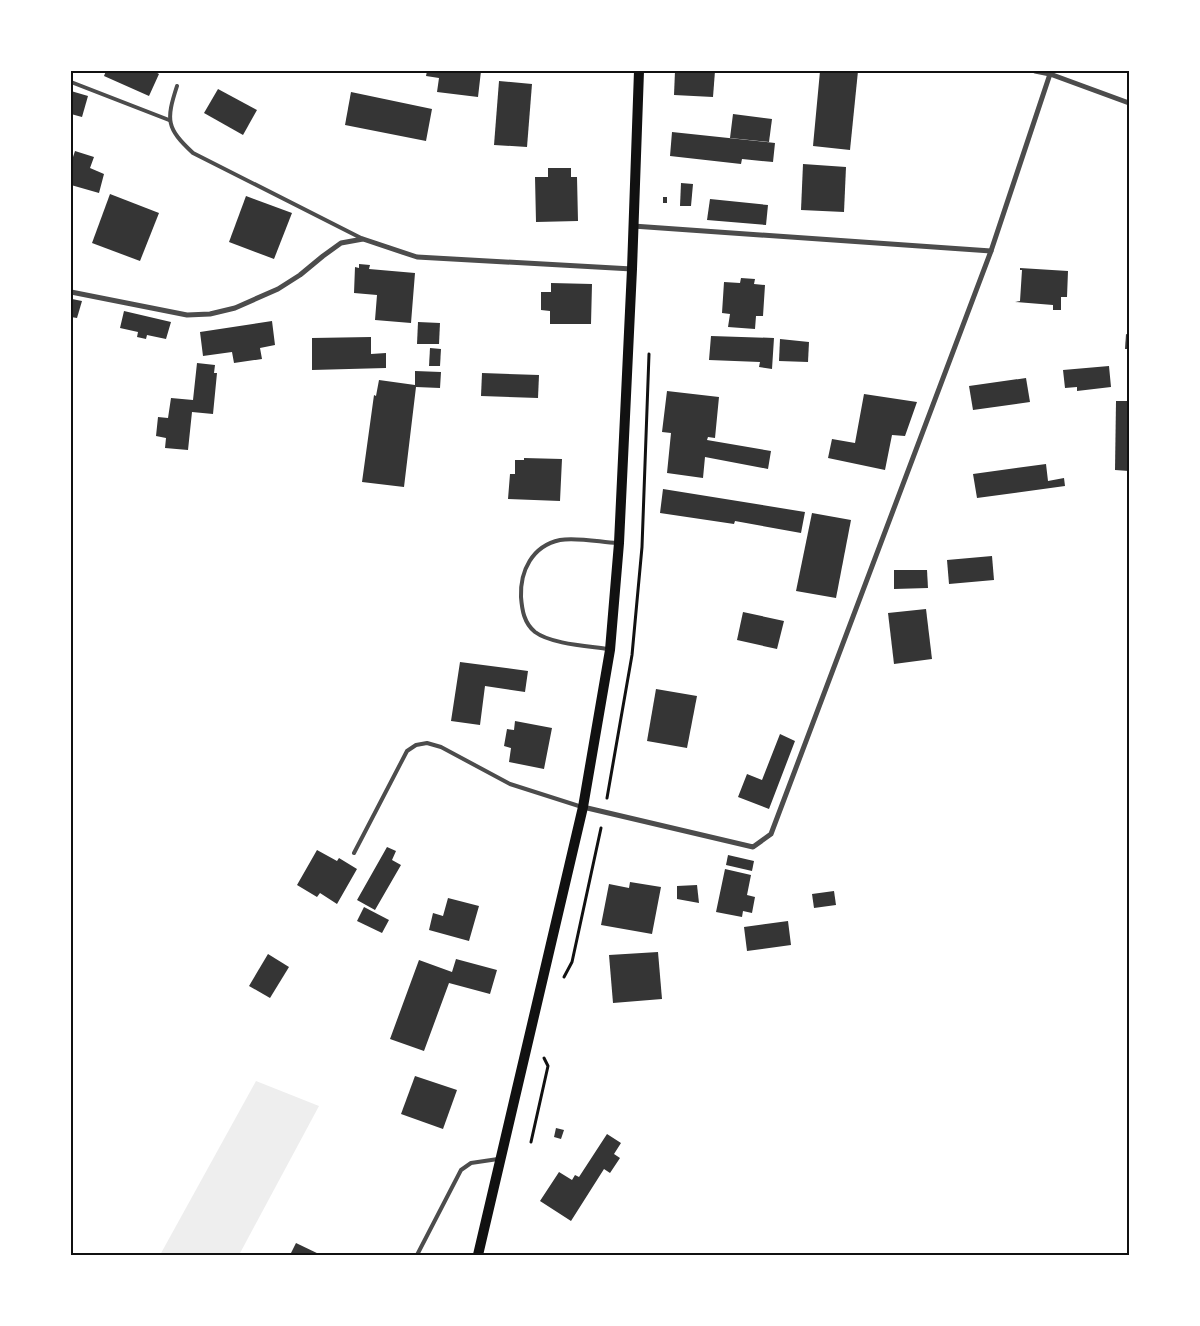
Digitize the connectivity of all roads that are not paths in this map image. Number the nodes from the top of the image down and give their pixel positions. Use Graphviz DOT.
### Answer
graph roads {
  1 [pos="639,71"];
  2 [pos="1035,71"];
  3 [pos="1051,73"];
  4 [pos="71,82"];
  5 [pos="177,86"];
  6 [pos="1129,103"];
  7 [pos="169,120"];
  8 [pos="633,226"];
  9 [pos="363,239"];
  10 [pos="991,251"];
  11 [pos="632,269"];
  12 [pos="71,292"];
  13 [pos="619,543"];
  14 [pos="610,650"];
  15 [pos="583,807"];
  16 [pos="354,853"];
  17 [pos="500,1159"];
  18 [pos="417,1255"];
  19 [pos="478,1255"];
  1 -- 8 [label="main road"];
  2 -- 3 [label="street"];
  3 -- 6 [label="street"];
  3 -- 10 [label="street"];
  4 -- 7 [label="lane"];
  5 -- 7 [label="lane"];
  7 -- 9 [label="lane"];
  8 -- 10 [label="street"];
  8 -- 11 [label="main road"];
  9 -- 11 [label="street"];
  9 -- 12 [label="street"];
  10 -- 15 [label="street"];
  11 -- 13 [label="main road"];
  13 -- 14 [label="main road"];
  13 -- 14 [label="lane"];
  14 -- 15 [label="main road"];
  15 -- 16 [label="lane"];
  15 -- 17 [label="main road"];
  17 -- 18 [label="lane"];
  17 -- 19 [label="main road"];
}
